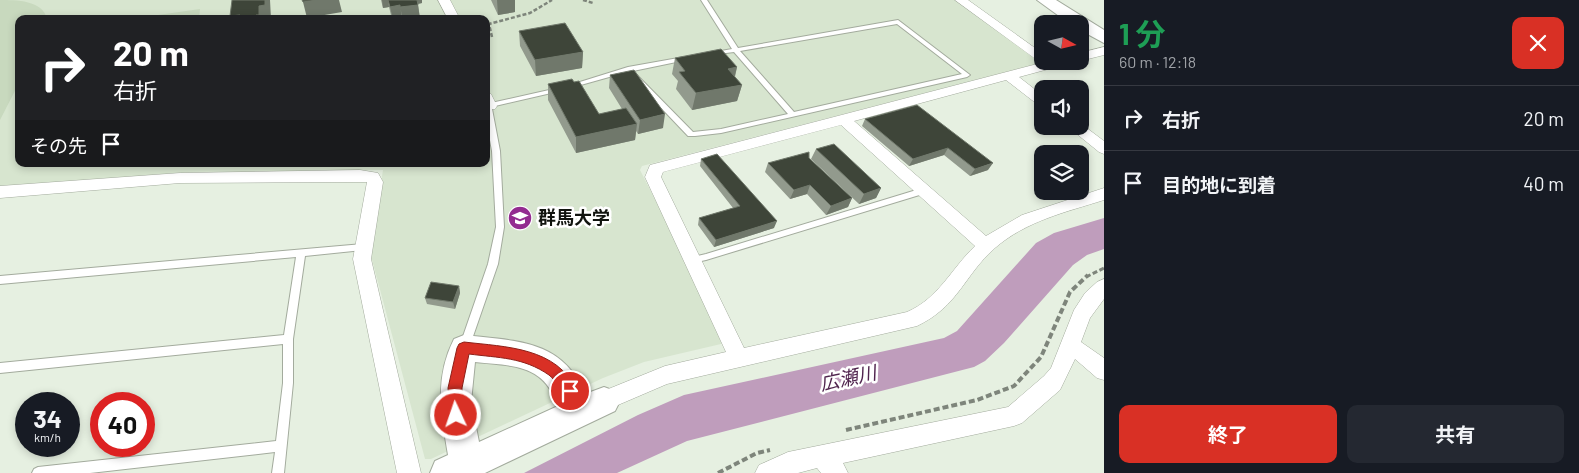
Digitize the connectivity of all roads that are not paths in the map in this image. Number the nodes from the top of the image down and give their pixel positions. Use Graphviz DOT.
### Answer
graph roads {
  1 [pos="444,0"];
  2 [pos="704,0"];
  3 [pos="961,0"];
  4 [pos="1044,0"];
  5 [pos="452,15"];
  6 [pos="1104,38"];
  7 [pos="736,50"];
  8 [pos="1034,51"];
  9 [pos="1104,51"];
  10 [pos="708,55"];
  11 [pos="1089,55"];
  12 [pos="694,57"];
  13 [pos="1034,67"];
  14 [pos="628,69"];
  15 [pos="1008,75"];
  16 [pos="1034,96"];
  17 [pos="490,102"];
  18 [pos="792,114"];
  19 [pos="843,119"];
  20 [pos="490,120"];
  21 [pos="1086,135"];
  22 [pos="1104,149"];
  23 [pos="923,191"];
  24 [pos="0,192"];
  25 [pos="1104,194"];
  26 [pos="987,245"];
  27 [pos="363,247"];
  28 [pos="301,252"];
  29 [pos="692,260"];
  30 [pos="0,280"];
  31 [pos="1104,288"];
  32 [pos="288,339"];
  33 [pos="1069,346"];
  34 [pos="464,348"];
  35 [pos="738,357"];
  36 [pos="0,368"];
  37 [pos="1104,371"];
  38 [pos="591,408"];
  39 [pos="280,446"];
  40 [pos="821,456"];
  41 [pos="461,470"];
  42 [pos="38,473"];
  43 [pos="278,473"];
  44 [pos="409,473"];
  45 [pos="767,473"];
  46 [pos="836,473"];
  1 -- 5 [label="street"];
  2 -- 7 [label="lane"];
  3 -- 8 [label="street"];
  4 -- 6 [label="street"];
  7 -- 10 [label="lane"];
  7 -- 18 [label="lane"];
  7 -- 18 [label="lane"];
  9 -- 11 [label="street"];
  12 -- 14 [label="lane"];
  13 -- 15 [label="street"];
  14 -- 17 [label="lane"];
  14 -- 18 [label="lane"];
  15 -- 16 [label="street"];
  15 -- 19 [label="street"];
  19 -- 23 [label="street"];
  19 -- 29 [label="street"];
  20 -- 34 [label="lane"];
  21 -- 22 [label="street"];
  23 -- 26 [label="street"];
  23 -- 29 [label="lane"];
  24 -- 27 [label="street"];
  25 -- 26 [label="street"];
  26 -- 35 [label="street"];
  27 -- 28 [label="lane"];
  27 -- 44 [label="street"];
  28 -- 30 [label="lane"];
  28 -- 32 [label="lane"];
  29 -- 35 [label="street"];
  31 -- 33 [label="street"];
  32 -- 36 [label="lane"];
  32 -- 39 [label="lane"];
  33 -- 37 [label="street"];
  33 -- 40 [label="street"];
  34 -- 38 [label="street"];
  34 -- 41 [label="street"];
  35 -- 38 [label="street"];
  38 -- 41 [label="street"];
  39 -- 42 [label="lane"];
  39 -- 43 [label="lane"];
  40 -- 45 [label="street"];
  40 -- 46 [label="street"];
}
